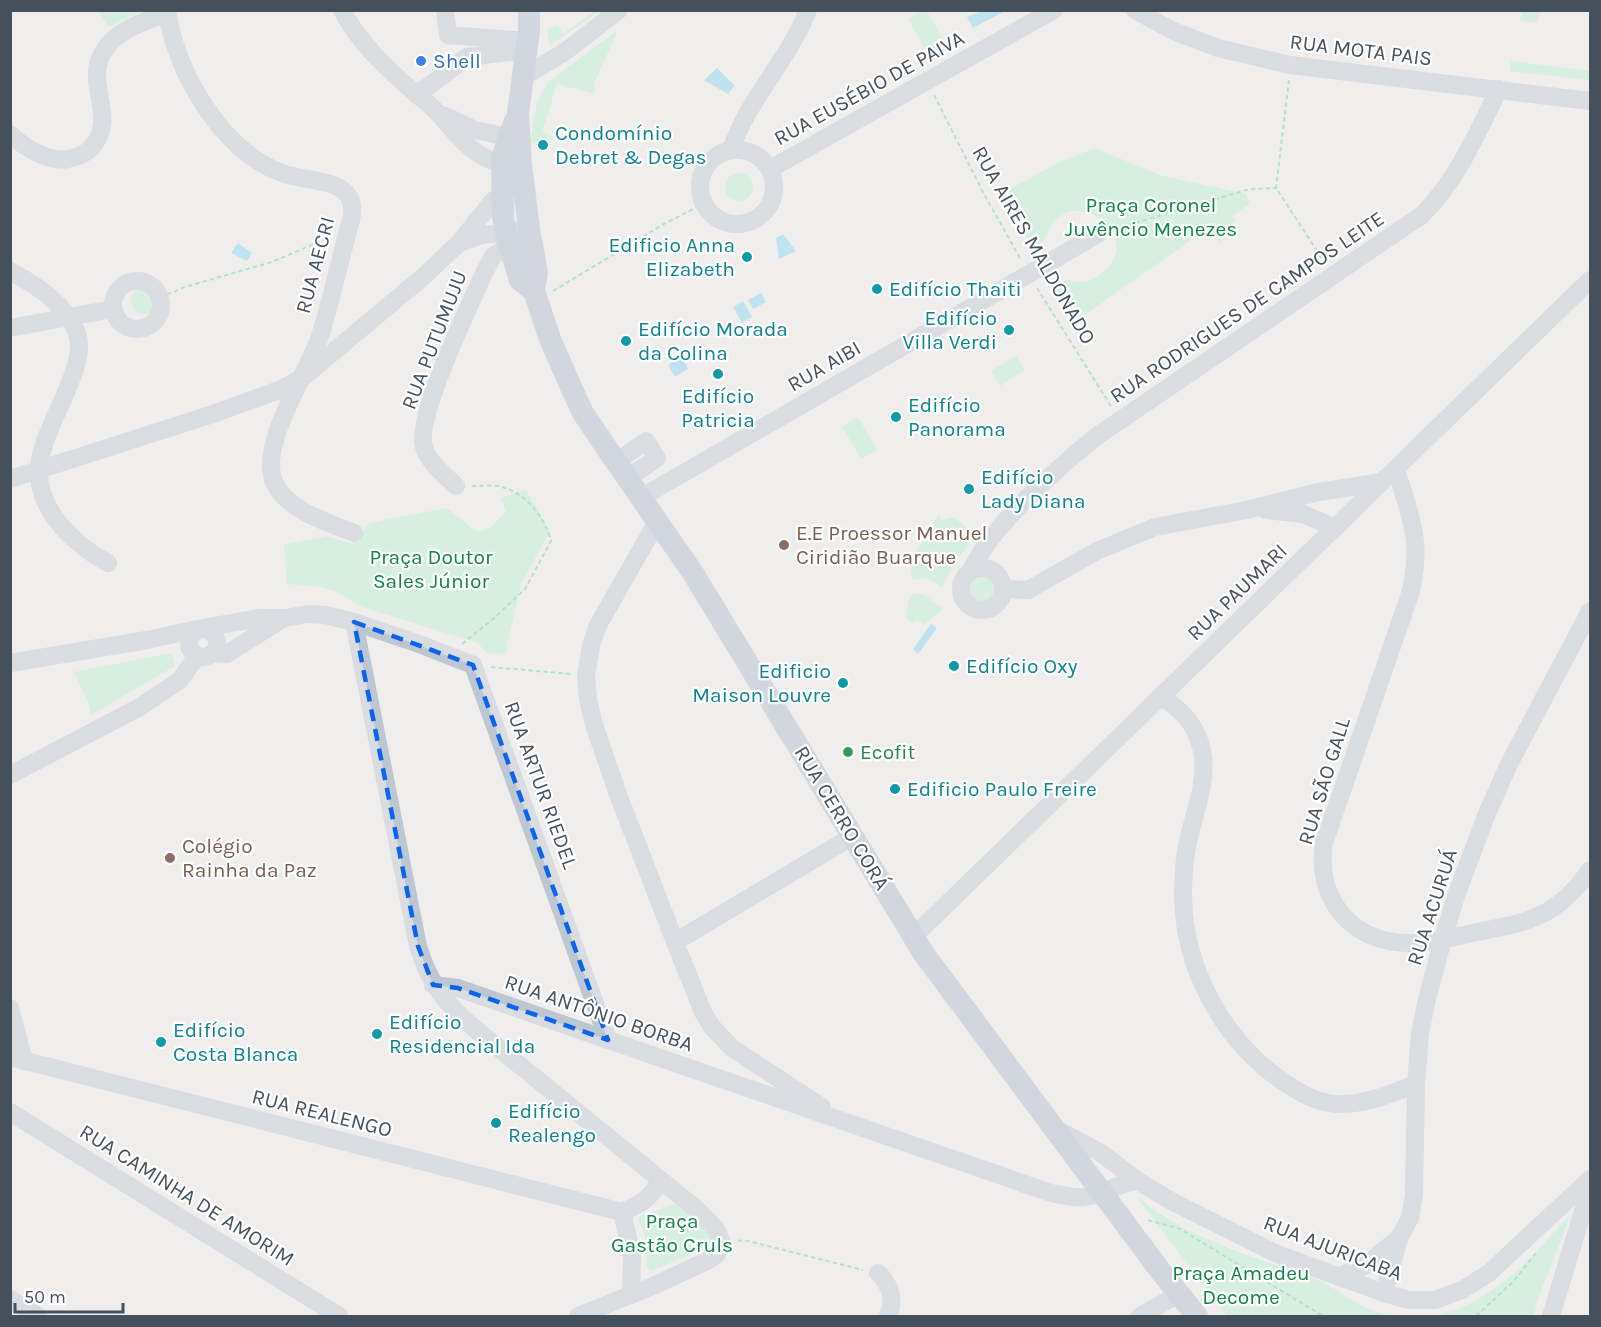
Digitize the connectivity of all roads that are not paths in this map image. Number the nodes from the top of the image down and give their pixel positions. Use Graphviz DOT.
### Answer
graph roads {
  1 [pos="342,10"];
  2 [pos="445,10"];
  3 [pos="529,10"];
  4 [pos="619,10"];
  5 [pos="808,10"];
  6 [pos="1054,10"];
  7 [pos="1135,10"];
  8 [pos="167,12"];
  9 [pos="485,46"];
  10 [pos="527,47"];
  11 [pos="523,77"];
  12 [pos="1500,89"];
  13 [pos="417,94"];
  14 [pos="1590,101"];
  15 [pos="436,111"];
  16 [pos="10,134"];
  17 [pos="730,150"];
  18 [pos="514,154"];
  19 [pos="770,169"];
  20 [pos="502,191"];
  21 [pos="530,234"];
  22 [pos="1098,234"];
  23 [pos="507,239"];
  24 [pos="459,243"];
  25 [pos="10,271"];
  26 [pos="1590,280"];
  27 [pos="536,296"];
  28 [pos="113,309"];
  29 [pos="67,317"];
  30 [pos="10,328"];
  31 [pos="302,378"];
  32 [pos="39,469"];
  33 [pos="622,470"];
  34 [pos="1396,470"];
  35 [pos="10,479"];
  36 [pos="672,480"];
  37 [pos="1382,482"];
  38 [pos="456,486"];
  39 [pos="1319,492"];
  40 [pos="1404,496"];
  41 [pos="642,497"];
  42 [pos="1246,510"];
  43 [pos="1352,510"];
  44 [pos="658,520"];
  45 [pos="354,533"];
  46 [pos="1329,535"];
  47 [pos="990,538"];
  48 [pos="108,563"];
  49 [pos="990,570"];
  50 [pos="969,573"];
  51 [pos="1003,589"];
  52 [pos="1590,611"];
  53 [pos="285,618"];
  54 [pos="354,622"];
  55 [pos="200,642"];
  56 [pos="10,663"];
  57 [pos="1167,690"];
  58 [pos="10,775"];
  59 [pos="853,836"];
  60 [pos="1590,870"];
  61 [pos="914,936"];
  62 [pos="1443,939"];
  63 [pos="675,942"];
  64 [pos="433,985"];
  65 [pos="10,1008"];
  66 [pos="608,1040"];
  67 [pos="17,1059"];
  68 [pos="1416,1084"];
  69 [pos="10,1112"];
  70 [pos="855,1126"];
  71 [pos="1056,1129"];
  72 [pos="1590,1179"];
  73 [pos="661,1180"];
  74 [pos="1138,1181"];
  75 [pos="1590,1188"];
  76 [pos="1102,1192"];
  77 [pos="622,1212"];
  78 [pos="1399,1238"];
  79 [pos="878,1274"];
  80 [pos="1338,1277"];
  81 [pos="1384,1293"];
  82 [pos="1179,1294"];
  83 [pos="631,1295"];
  84 [pos="10,1299"];
  85 [pos="38,1317"];
  86 [pos="339,1317"];
  87 [pos="578,1317"];
  88 [pos="888,1317"];
  89 [pos="1140,1317"];
  90 [pos="1197,1317"];
  91 [pos="1551,1317"];
  1 -- 13 [label="street"];
  2 -- 9 [label="street"];
  3 -- 10 [label="main road, RUA CERRO CORÁ"];
  4 -- 11 [label="street"];
  5 -- 17 [label="street"];
  6 -- 19 [label="street, RUA EUSÉBIO DE PAIVA"];
  7 -- 12 [label="street, RUA MOTA PAIS"];
  8 -- 16 [label="street"];
  8 -- 31 [label="street, RUA AECRI"];
  9 -- 10 [label="street"];
  9 -- 13 [label="street"];
  10 -- 11 [label="main road, RUA CERRO CORÁ"];
  11 -- 18 [label="main road, RUA CERRO CORÁ"];
  12 -- 14 [label="street, RUA MOTA PAIS"];
  12 -- 47 [label="street, RUA RODRIGUES DE CAMPOS LEITE"];
  13 -- 15 [label="street"];
  15 -- 18 [label="street"];
  15 -- 18 [label="street"];
  17 -- 19 [label="street"];
  17 -- 19 [label="street"];
  18 -- 20 [label="main road, RUA CERRO CORÁ"];
  18 -- 21 [label="main road, RUA CERRO CORÁ"];
  20 -- 23 [label="main road, RUA CERRO CORÁ"];
  20 -- 24 [label="street"];
  21 -- 23 [label="main road"];
  21 -- 27 [label="main road, RUA CERRO CORÁ"];
  22 -- 36 [label="street, RUA AIBI"];
  23 -- 24 [label="street"];
  23 -- 27 [label="main road, RUA CERRO CORÁ"];
  23 -- 38 [label="street, RUA PUTUMUJU"];
  24 -- 31 [label="street"];
  25 -- 29 [label="street"];
  26 -- 34 [label="street, RUA PAUMARI"];
  27 -- 33 [label="main road, RUA CERRO CORÁ"];
  28 -- 28 [label="street"];
  28 -- 29 [label="street"];
  29 -- 30 [label="street"];
  29 -- 32 [label="street"];
  31 -- 32 [label="street"];
  31 -- 45 [label="street, RUA AECRI"];
  32 -- 35 [label="street"];
  32 -- 48 [label="street"];
  33 -- 36 [label="street"];
  33 -- 41 [label="main road, RUA CERRO CORÁ"];
  34 -- 37 [label="street, RUA PAUMARI"];
  34 -- 40 [label="street, RUA SÃO GALL"];
  36 -- 41 [label="street, RUA AIBI"];
  37 -- 39 [label="street"];
  37 -- 40 [label="street"];
  37 -- 43 [label="street, RUA PAUMARI"];
  39 -- 42 [label="street"];
  39 -- 43 [label="street"];
  40 -- 62 [label="street, RUA SÃO GALL"];
  41 -- 44 [label="main road, RUA CERRO CORÁ"];
  42 -- 46 [label="street"];
  42 -- 51 [label="street"];
  43 -- 46 [label="street, RUA PAUMARI"];
  44 -- 59 [label="main road, RUA CERRO CORÁ"];
  44 -- 63 [label="street"];
  46 -- 57 [label="street, RUA PAUMARI"];
  47 -- 49 [label="street"];
  47 -- 50 [label="street, RUA RODRIGUES DE CAMPOS LEITE"];
  49 -- 50 [label="street"];
  49 -- 51 [label="street"];
  50 -- 51 [label="street"];
  52 -- 62 [label="street, RUA ACURUÁ"];
  53 -- 54 [label="street"];
  53 -- 55 [label="street"];
  53 -- 55 [label="street"];
  54 -- 64 [label="street"];
  54 -- 66 [label="street, RUA ARTUR RIEDEL"];
  55 -- 56 [label="street"];
  55 -- 58 [label="street"];
  57 -- 61 [label="street, RUA PAUMARI"];
  57 -- 68 [label="street"];
  59 -- 61 [label="main road, RUA CERRO CORÁ"];
  59 -- 63 [label="street"];
  60 -- 62 [label="street, RUA SÃO GALL"];
  61 -- 71 [label="main road, RUA CERRO CORÁ"];
  62 -- 68 [label="street, RUA ACURUÁ"];
  63 -- 70 [label="street"];
  64 -- 66 [label="street, RUA ANTÔNIO BORBA"];
  64 -- 73 [label="street"];
  65 -- 67 [label="street"];
  66 -- 70 [label="street, RUA ANTÔNIO BORBA"];
  67 -- 77 [label="street, RUA REALENGO"];
  68 -- 78 [label="street, RUA ACURUÁ"];
  69 -- 86 [label="street, RUA CAMINHA DE AMORIM"];
  70 -- 76 [label="street, RUA ANTÔNIO BORBA"];
  71 -- 74 [label="street, RUA AJURICABA"];
  71 -- 76 [label="main road, RUA CERRO CORÁ"];
  72 -- 81 [label="street, RUA AJURICABA"];
  73 -- 77 [label="street"];
  73 -- 83 [label="street"];
  74 -- 76 [label="street"];
  74 -- 80 [label="street, RUA AJURICABA"];
  75 -- 91 [label="street"];
  76 -- 82 [label="main road, RUA CERRO CORÁ"];
  77 -- 83 [label="street"];
  78 -- 80 [label="street, RUA ACURUÁ"];
  78 -- 81 [label="street, RUA ACURUÁ"];
  79 -- 88 [label="street"];
  80 -- 81 [label="street, RUA AJURICABA"];
  82 -- 89 [label="street"];
  82 -- 90 [label="main road, RUA CERRO CORÁ"];
  83 -- 87 [label="street"];
  84 -- 85 [label="street"];
}
